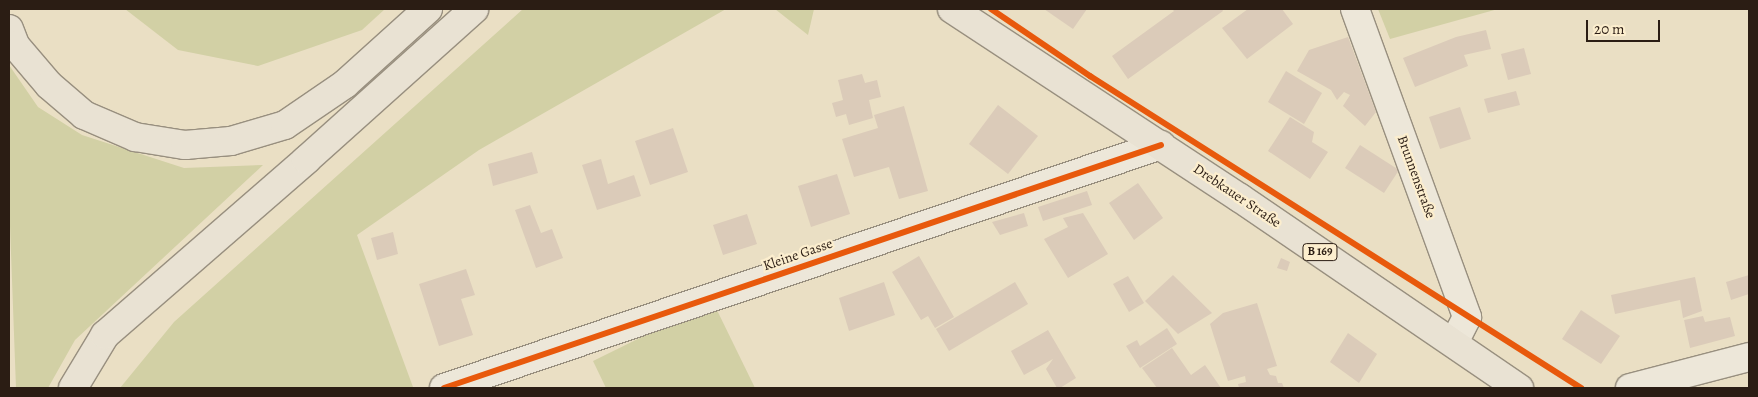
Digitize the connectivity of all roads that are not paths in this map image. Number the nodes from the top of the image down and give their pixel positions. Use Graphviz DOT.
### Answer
graph roads {
  1 [pos="428,9"];
  2 [pos="474,9"];
  3 [pos="952,9"];
  4 [pos="1355,9"];
  5 [pos="9,29"];
  6 [pos="1161,145"];
  7 [pos="1454,343"];
  8 [pos="1749,357"];
  9 [pos="73,388"];
  10 [pos="444,388"];
  11 [pos="1519,388"];
  12 [pos="1630,388"];
  1 -- 5 [label="main road"];
  2 -- 9 [label="main road"];
  3 -- 6 [label="main road, Drebkauer Straße / B 169"];
  4 -- 7 [label="street, Brunnenstraße"];
  6 -- 7 [label="main road, Drebkauer Straße / B 169"];
  6 -- 10 [label="street, Kleine Gasse"];
  7 -- 11 [label="main road, Drebkauer Straße / B 169"];
  8 -- 12 [label="street"];
}
